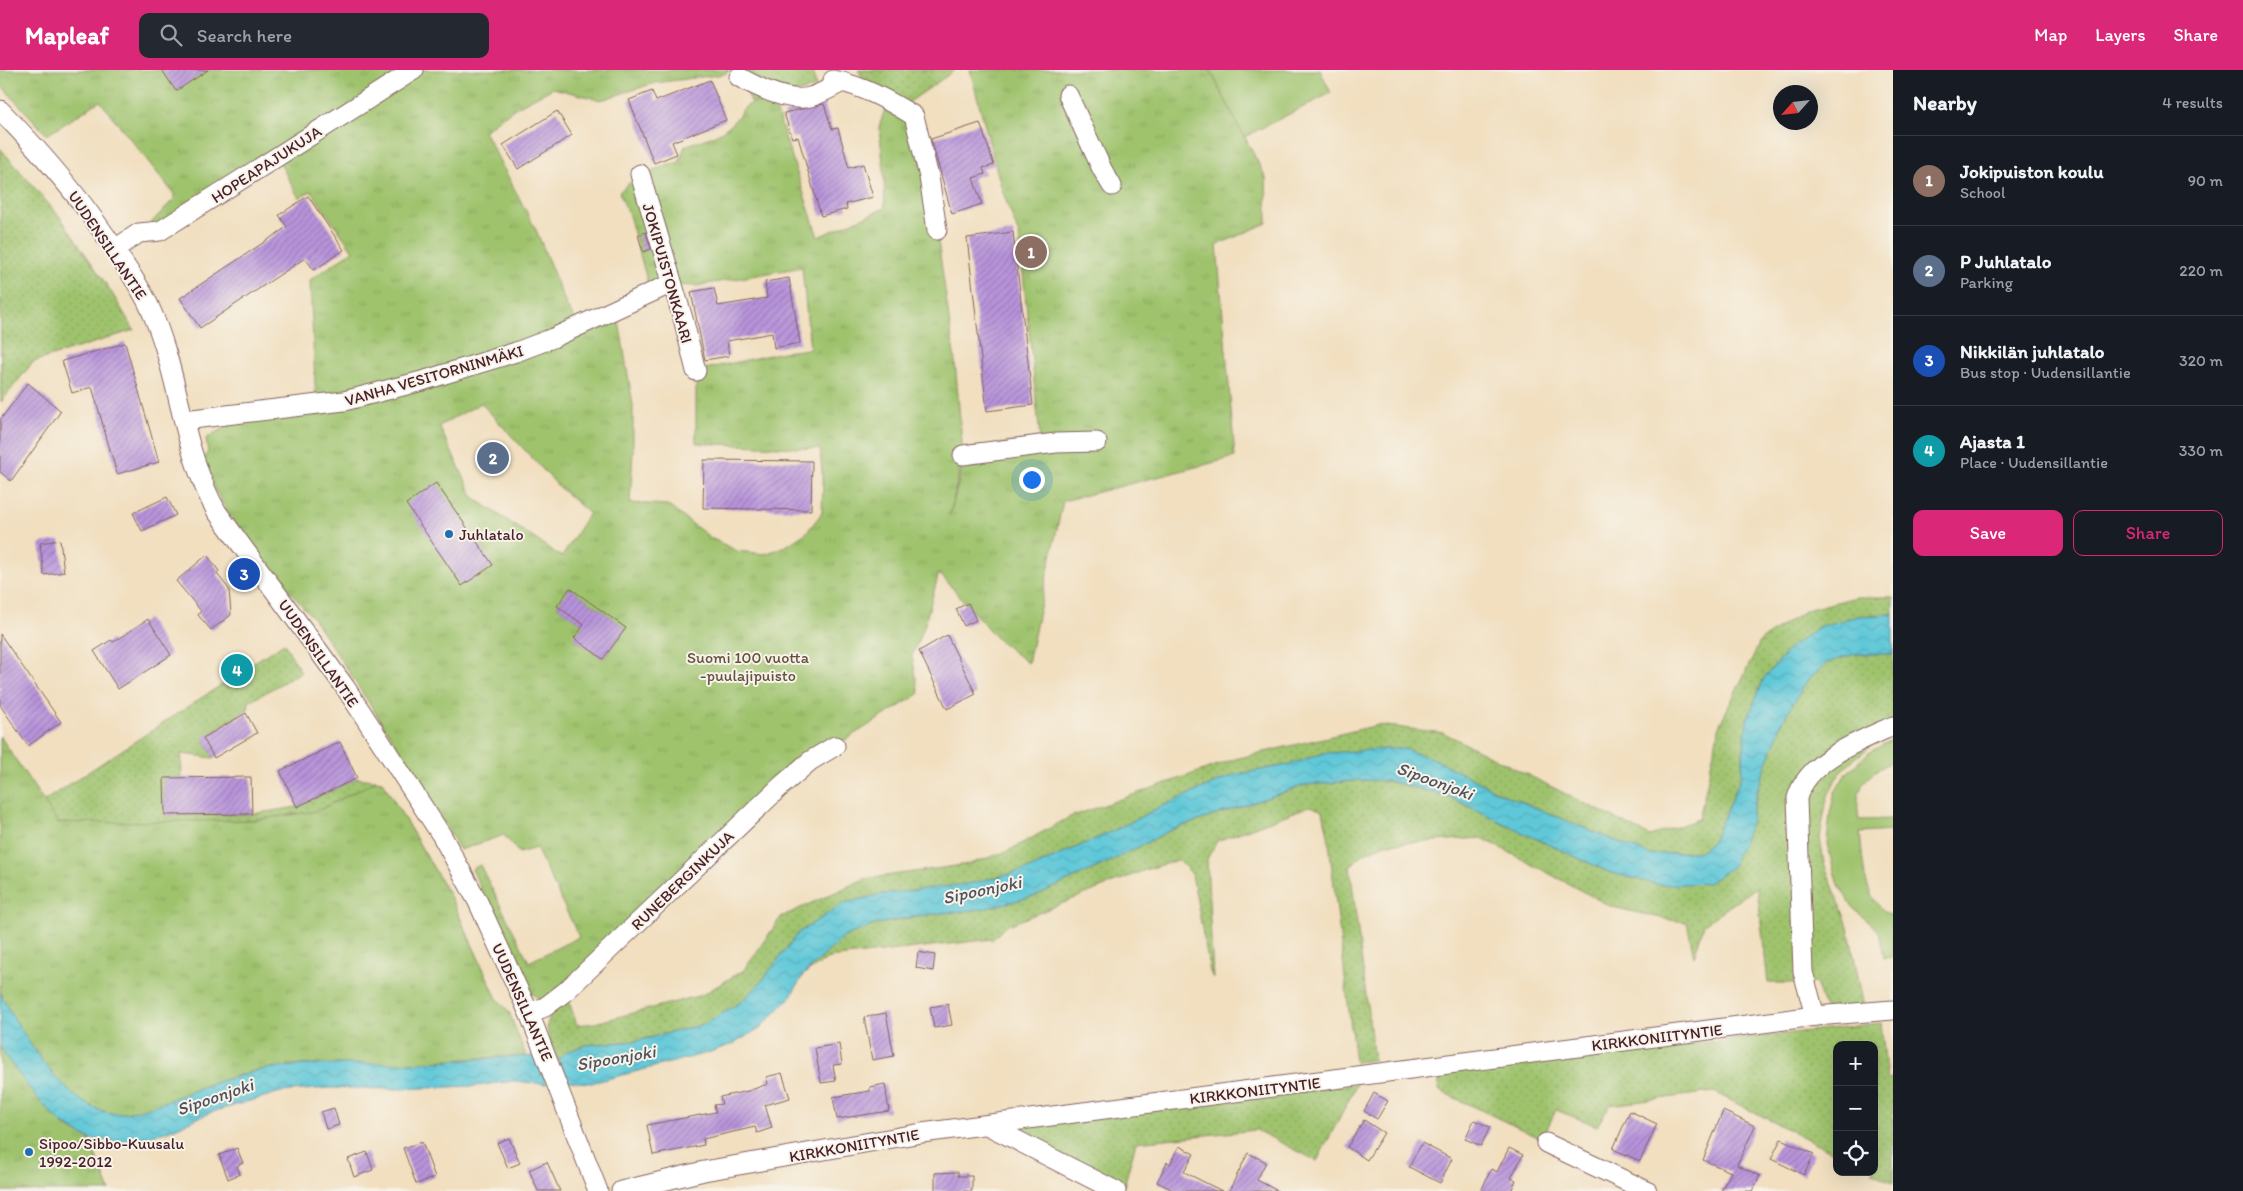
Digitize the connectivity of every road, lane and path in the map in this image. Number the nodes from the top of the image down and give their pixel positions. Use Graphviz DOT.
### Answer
graph roads {
  1 [pos="414,70"];
  2 [pos="739,77"];
  3 [pos="1068,95"];
  4 [pos="0,110"];
  5 [pos="640,174"];
  6 [pos="1112,186"];
  7 [pos="937,230"];
  8 [pos="114,249"];
  9 [pos="672,283"];
  10 [pos="696,371"];
  11 [pos="184,420"];
  12 [pos="1096,442"];
  13 [pos="963,455"];
  14 [pos="1893,726"];
  15 [pos="835,746"];
  16 [pos="1893,1010"];
  17 [pos="529,1013"];
  18 [pos="1815,1016"];
  19 [pos="988,1125"];
  20 [pos="1546,1143"];
  21 [pos="598,1191"];
  22 [pos="621,1191"];
  23 [pos="1116,1191"];
  24 [pos="1647,1191"];
  1 -- 8 [label="street, HOPEAPAJUKUJA"];
  2 -- 7 [label="street"];
  3 -- 6 [label="street"];
  4 -- 8 [label="street, UUDENSILLANTIE"];
  5 -- 9 [label="street, JOKIPUISTONKAARI"];
  8 -- 11 [label="street, UUDENSILLANTIE"];
  9 -- 10 [label="street, JOKIPUISTONKAARI"];
  9 -- 11 [label="street, VANHA VESITORNINMÄKI"];
  11 -- 17 [label="street, UUDENSILLANTIE"];
  12 -- 13 [label="street"];
  14 -- 18 [label="street"];
  15 -- 17 [label="street, RUNEBERGINKUJA"];
  16 -- 18 [label="street, KIRKKONIITYNTIE"];
  17 -- 21 [label="street, UUDENSILLANTIE"];
  18 -- 19 [label="street, KIRKKONIITYNTIE"];
  19 -- 22 [label="street, KIRKKONIITYNTIE"];
  19 -- 23 [label="street"];
  20 -- 24 [label="street"];
}
